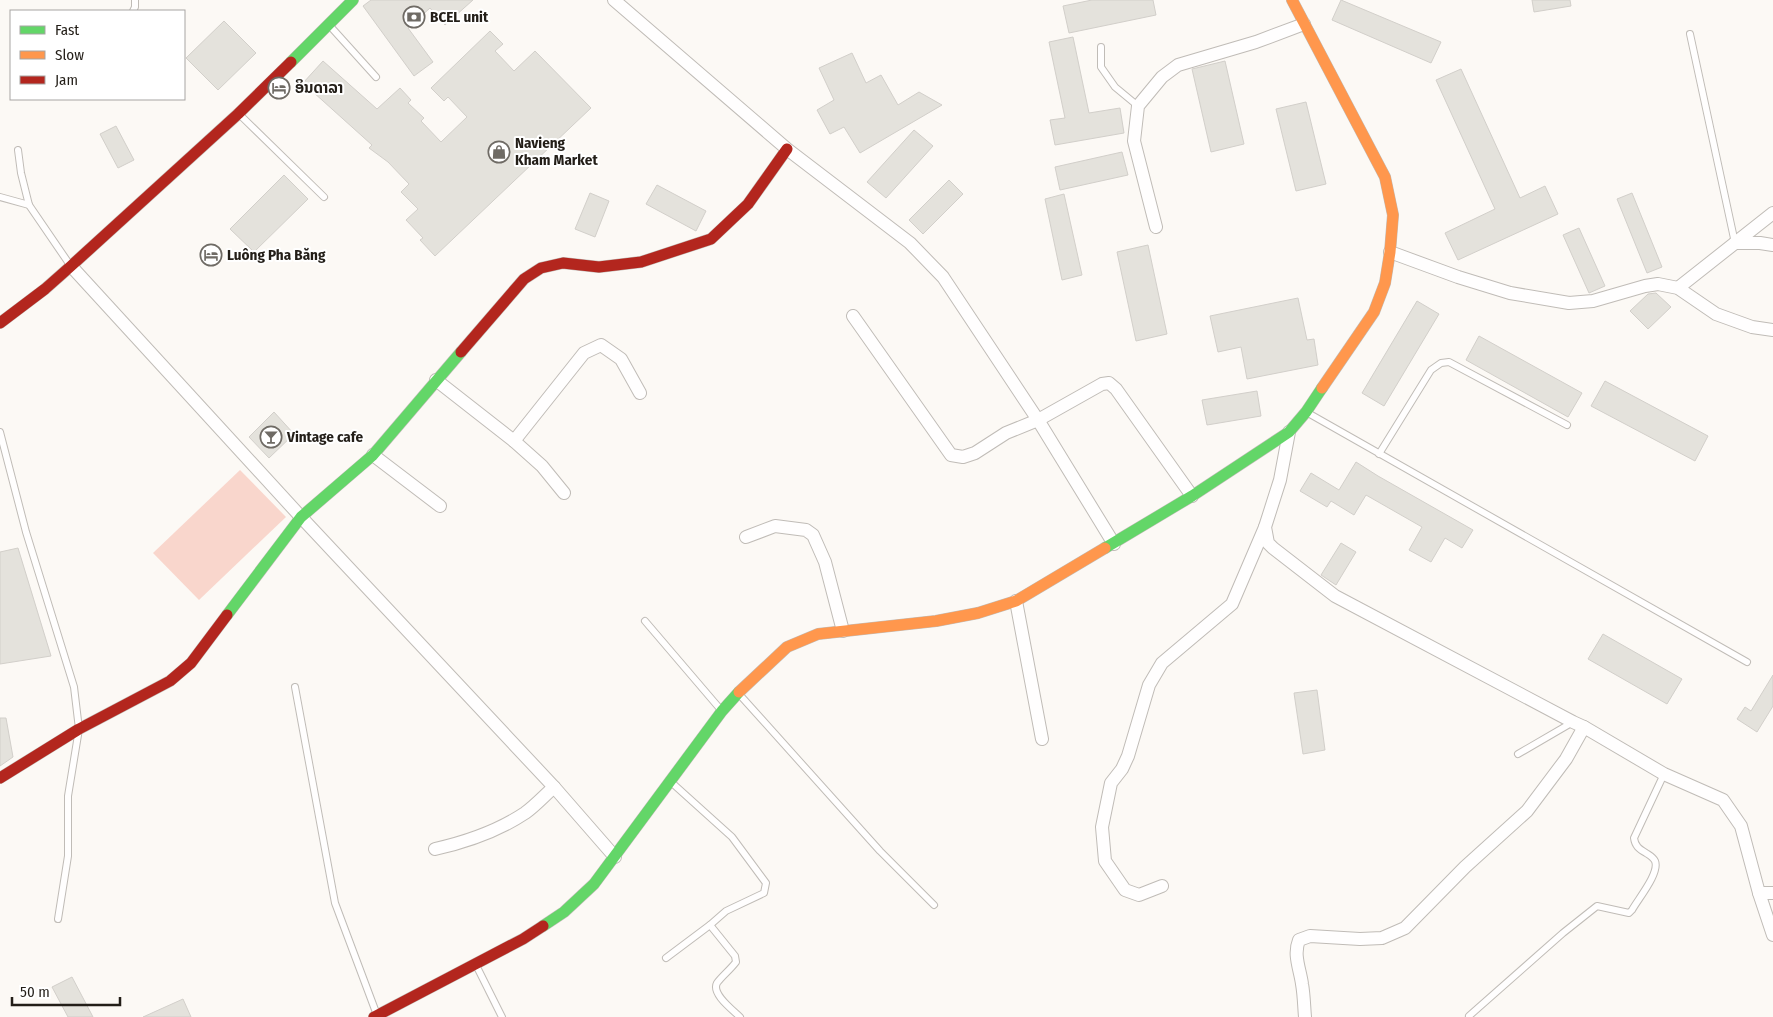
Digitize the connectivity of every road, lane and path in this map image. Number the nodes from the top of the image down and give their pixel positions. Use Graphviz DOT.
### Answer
graph roads {
  1 [pos="353,0"];
  2 [pos="614,0"];
  3 [pos="1292,0"];
  4 [pos="328,24"];
  5 [pos="1304,24"];
  6 [pos="1690,34"];
  7 [pos="1101,47"];
  8 [pos="376,77"];
  9 [pos="1138,106"];
  10 [pos="238,114"];
  11 [pos="787,149"];
  12 [pos="18,150"];
  13 [pos="0,197"];
  14 [pos="324,197"];
  15 [pos="29,205"];
  16 [pos="1773,213"];
  17 [pos="1156,227"];
  18 [pos="1735,243"];
  19 [pos="1773,245"];
  20 [pos="1390,252"];
  21 [pos="71,266"];
  22 [pos="1678,288"];
  23 [pos="853,316"];
  24 [pos="0,323"];
  25 [pos="1773,330"];
  26 [pos="436,380"];
  27 [pos="640,393"];
  28 [pos="1306,412"];
  29 [pos="1038,420"];
  30 [pos="1566,425"];
  31 [pos="0,432"];
  32 [pos="1289,432"];
  33 [pos="514,441"];
  34 [pos="1379,454"];
  35 [pos="373,455"];
  36 [pos="564,493"];
  37 [pos="1192,496"];
  38 [pos="440,506"];
  39 [pos="301,517"];
  40 [pos="1265,527"];
  41 [pos="746,537"];
  42 [pos="1114,544"];
  43 [pos="1016,601"];
  44 [pos="645,621"];
  45 [pos="843,631"];
  46 [pos="1747,662"];
  47 [pos="295,687"];
  48 [pos="738,693"];
  49 [pos="722,711"];
  50 [pos="1578,725"];
  51 [pos="80,729"];
  52 [pos="1042,739"];
  53 [pos="1518,754"];
  54 [pos="1664,774"];
  55 [pos="0,778"];
  56 [pos="670,782"];
  57 [pos="554,787"];
  58 [pos="435,848"];
  59 [pos="615,857"];
  60 [pos="1162,886"];
  61 [pos="1759,893"];
  62 [pos="1773,893"];
  63 [pos="934,905"];
  64 [pos="58,919"];
  65 [pos="710,925"];
  66 [pos="1773,935"];
  67 [pos="666,958"];
  68 [pos="475,964"];
  69 [pos="375,1016"];
  70 [pos="1469,1016"];
  71 [pos="502,1017"];
  72 [pos="740,1017"];
  73 [pos="1305,1017"];
  1 -- 4 [label="street"];
  2 -- 11 [label="street"];
  3 -- 5 [label="street"];
  4 -- 8 [label="lane"];
  4 -- 10 [label="street"];
  5 -- 9 [label="street"];
  5 -- 20 [label="street"];
  6 -- 18 [label="lane"];
  7 -- 9 [label="lane"];
  9 -- 17 [label="street"];
  10 -- 14 [label="lane"];
  10 -- 21 [label="street"];
  11 -- 26 [label="street"];
  11 -- 29 [label="street"];
  12 -- 15 [label="lane"];
  13 -- 15 [label="lane"];
  15 -- 21 [label="lane"];
  16 -- 18 [label="street"];
  18 -- 19 [label="street"];
  18 -- 22 [label="street"];
  20 -- 22 [label="street"];
  20 -- 28 [label="street"];
  21 -- 24 [label="street"];
  21 -- 39 [label="street"];
  22 -- 25 [label="street"];
  23 -- 29 [label="street"];
  26 -- 33 [label="street"];
  26 -- 35 [label="street"];
  27 -- 33 [label="street"];
  28 -- 32 [label="street"];
  28 -- 34 [label="lane"];
  29 -- 37 [label="street"];
  29 -- 42 [label="street"];
  30 -- 34 [label="lane"];
  31 -- 51 [label="lane"];
  32 -- 37 [label="street"];
  32 -- 40 [label="street"];
  33 -- 36 [label="street"];
  34 -- 46 [label="lane"];
  35 -- 38 [label="street"];
  35 -- 39 [label="street"];
  37 -- 42 [label="street"];
  39 -- 51 [label="street"];
  39 -- 57 [label="street"];
  40 -- 50 [label="street"];
  40 -- 60 [label="street"];
  41 -- 45 [label="street"];
  42 -- 43 [label="street"];
  43 -- 45 [label="street"];
  43 -- 52 [label="street"];
  44 -- 49 [label="lane"];
  45 -- 48 [label="street"];
  47 -- 69 [label="lane"];
  48 -- 49 [label="street"];
  48 -- 63 [label="lane"];
  49 -- 56 [label="street"];
  50 -- 53 [label="lane"];
  50 -- 54 [label="street"];
  50 -- 73 [label="street"];
  51 -- 55 [label="street"];
  51 -- 64 [label="lane"];
  54 -- 61 [label="street"];
  54 -- 70 [label="lane"];
  56 -- 59 [label="street"];
  56 -- 65 [label="lane"];
  57 -- 58 [label="street"];
  57 -- 59 [label="street"];
  59 -- 68 [label="street"];
  61 -- 62 [label="street"];
  61 -- 66 [label="street"];
  65 -- 67 [label="lane"];
  65 -- 72 [label="lane"];
  68 -- 69 [label="street"];
  68 -- 71 [label="lane"];
}
